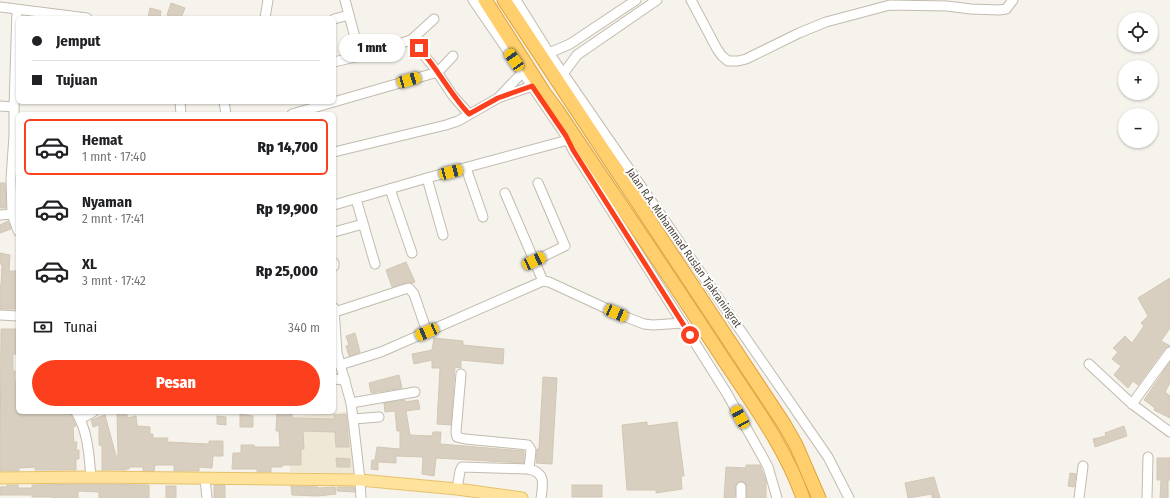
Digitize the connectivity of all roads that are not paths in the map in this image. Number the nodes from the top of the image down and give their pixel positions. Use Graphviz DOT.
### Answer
graph roads {
  1 [pos="268,0"];
  2 [pos="344,0"];
  3 [pos="474,0"];
  4 [pos="485,0"];
  5 [pos="504,0"];
  6 [pos="516,0"];
  7 [pos="636,0"];
  8 [pos="657,0"];
  9 [pos="691,0"];
  10 [pos="1013,0"];
  11 [pos="0,7"];
  12 [pos="17,10"];
  13 [pos="349,15"];
  14 [pos="17,16"];
  15 [pos="69,16"];
  16 [pos="265,16"];
  17 [pos="336,18"];
  18 [pos="434,19"];
  19 [pos="411,40"];
  20 [pos="16,42"];
  21 [pos="549,53"];
  22 [pos="360,56"];
  23 [pos="453,56"];
  24 [pos="336,62"];
  25 [pos="438,72"];
  26 [pos="522,72"];
  27 [pos="559,75"];
  28 [pos="532,86"];
  29 [pos="545,94"];
  30 [pos="498,98"];
  31 [pos="570,99"];
  32 [pos="336,101"];
  33 [pos="324,104"];
  34 [pos="0,106"];
  35 [pos="14,107"];
  36 [pos="310,108"];
  37 [pos="557,110"];
  38 [pos="298,112"];
  39 [pos="469,114"];
  40 [pos="595,120"];
  41 [pos="567,138"];
  42 [pos="336,152"];
  43 [pos="466,168"];
  44 [pos="427,178"];
  45 [pos="538,183"];
  46 [pos="390,190"];
  47 [pos="505,192"];
  48 [pos="356,199"];
  49 [pos="336,204"];
  50 [pos="15,213"];
  51 [pos="0,215"];
  52 [pos="483,217"];
  53 [pos="363,224"];
  54 [pos="336,231"];
  55 [pos="443,235"];
  56 [pos="412,253"];
  57 [pos="534,261"];
  58 [pos="375,264"];
  59 [pos="543,281"];
  60 [pos="336,310"];
  61 [pos="0,316"];
  62 [pos="16,316"];
  63 [pos="683,323"];
  64 [pos="427,332"];
  65 [pos="336,348"];
  66 [pos="1170,352"];
  67 [pos="1089,364"];
  68 [pos="340,365"];
  69 [pos="461,374"];
  70 [pos="336,380"];
  71 [pos="345,380"];
  72 [pos="415,392"];
  73 [pos="351,403"];
  74 [pos="1132,404"];
  75 [pos="78,416"];
  76 [pos="379,417"];
  77 [pos="354,419"];
  78 [pos="1170,432"];
  79 [pos="1148,457"];
  80 [pos="1083,466"];
  81 [pos="529,469"];
  82 [pos="91,477"];
  83 [pos="0,478"];
  84 [pos="205,479"];
  85 [pos="360,480"];
  86 [pos="741,487"];
  87 [pos="457,489"];
  88 [pos="476,495"];
  89 [pos="207,498"];
  90 [pos="361,498"];
  91 [pos="522,498"];
  92 [pos="541,498"];
  93 [pos="741,498"];
  94 [pos="777,498"];
  95 [pos="803,498"];
  96 [pos="819,498"];
  97 [pos="849,498"];
  98 [pos="1079,498"];
  99 [pos="1147,498"];
  1 -- 16 [label="street"];
  2 -- 13 [label="street"];
  3 -- 26 [label="street"];
  4 -- 29 [label="highway"];
  5 -- 27 [label="highway, Jalan R.A. Muhammad Ruslan Tjakraningrat"];
  6 -- 21 [label="street"];
  7 -- 21 [label="street"];
  8 -- 27 [label="street"];
  9 -- 10 [label="street"];
  11 -- 12 [label="street"];
  12 -- 14 [label="street"];
  12 -- 15 [label="street"];
  13 -- 17 [label="street"];
  13 -- 22 [label="street"];
  18 -- 19 [label="street"];
  19 -- 22 [label="street"];
  19 -- 25 [label="street"];
  20 -- 35 [label="street"];
  21 -- 27 [label="highway"];
  22 -- 24 [label="street"];
  23 -- 25 [label="street"];
  25 -- 32 [label="street"];
  25 -- 39 [label="street"];
  26 -- 28 [label="street"];
  26 -- 30 [label="street"];
  27 -- 31 [label="highway, Jalan R.A. Muhammad Ruslan Tjakraningrat"];
  27 -- 40 [label="street, Jalan R.A. Muhammad Ruslan Tjakraningrat"];
  28 -- 29 [label="highway"];
  28 -- 30 [label="street"];
  28 -- 41 [label="street"];
  29 -- 37 [label="highway"];
  30 -- 39 [label="street"];
  31 -- 40 [label="highway"];
  31 -- 96 [label="highway, Jalan R.A. Muhammad Ruslan Tjakraningrat"];
  33 -- 36 [label="street"];
  34 -- 35 [label="street"];
  35 -- 50 [label="street"];
  36 -- 38 [label="street"];
  37 -- 41 [label="highway"];
  37 -- 95 [label="highway"];
  39 -- 42 [label="street"];
  40 -- 97 [label="street, Jalan R.A. Muhammad Ruslan Tjakraningrat"];
  41 -- 43 [label="street"];
  41 -- 63 [label="street"];
  43 -- 44 [label="street"];
  43 -- 52 [label="street"];
  44 -- 46 [label="street"];
  44 -- 55 [label="street"];
  45 -- 57 [label="street"];
  46 -- 48 [label="street"];
  46 -- 56 [label="street"];
  47 -- 57 [label="street"];
  48 -- 49 [label="street"];
  48 -- 53 [label="street"];
  50 -- 51 [label="street"];
  53 -- 54 [label="street"];
  53 -- 58 [label="street"];
  57 -- 59 [label="street"];
  59 -- 63 [label="street"];
  59 -- 64 [label="street"];
  60 -- 64 [label="street"];
  61 -- 62 [label="street"];
  63 -- 94 [label="street"];
  64 -- 68 [label="street"];
  65 -- 68 [label="street"];
  66 -- 74 [label="street"];
  67 -- 74 [label="street"];
  68 -- 71 [label="street"];
  69 -- 81 [label="street"];
  70 -- 71 [label="street"];
  71 -- 73 [label="street"];
  72 -- 73 [label="street"];
  73 -- 77 [label="street"];
  74 -- 78 [label="street"];
  75 -- 82 [label="street"];
  76 -- 77 [label="street"];
  77 -- 85 [label="street"];
  79 -- 99 [label="street"];
  80 -- 98 [label="street"];
  81 -- 87 [label="street"];
  81 -- 92 [label="street"];
  82 -- 83 [label="main road"];
  82 -- 84 [label="main road"];
  84 -- 85 [label="main road"];
  84 -- 89 [label="street"];
  85 -- 87 [label="main road"];
  85 -- 90 [label="street"];
  86 -- 93 [label="street"];
  87 -- 88 [label="main road"];
  88 -- 91 [label="main road"];
}
